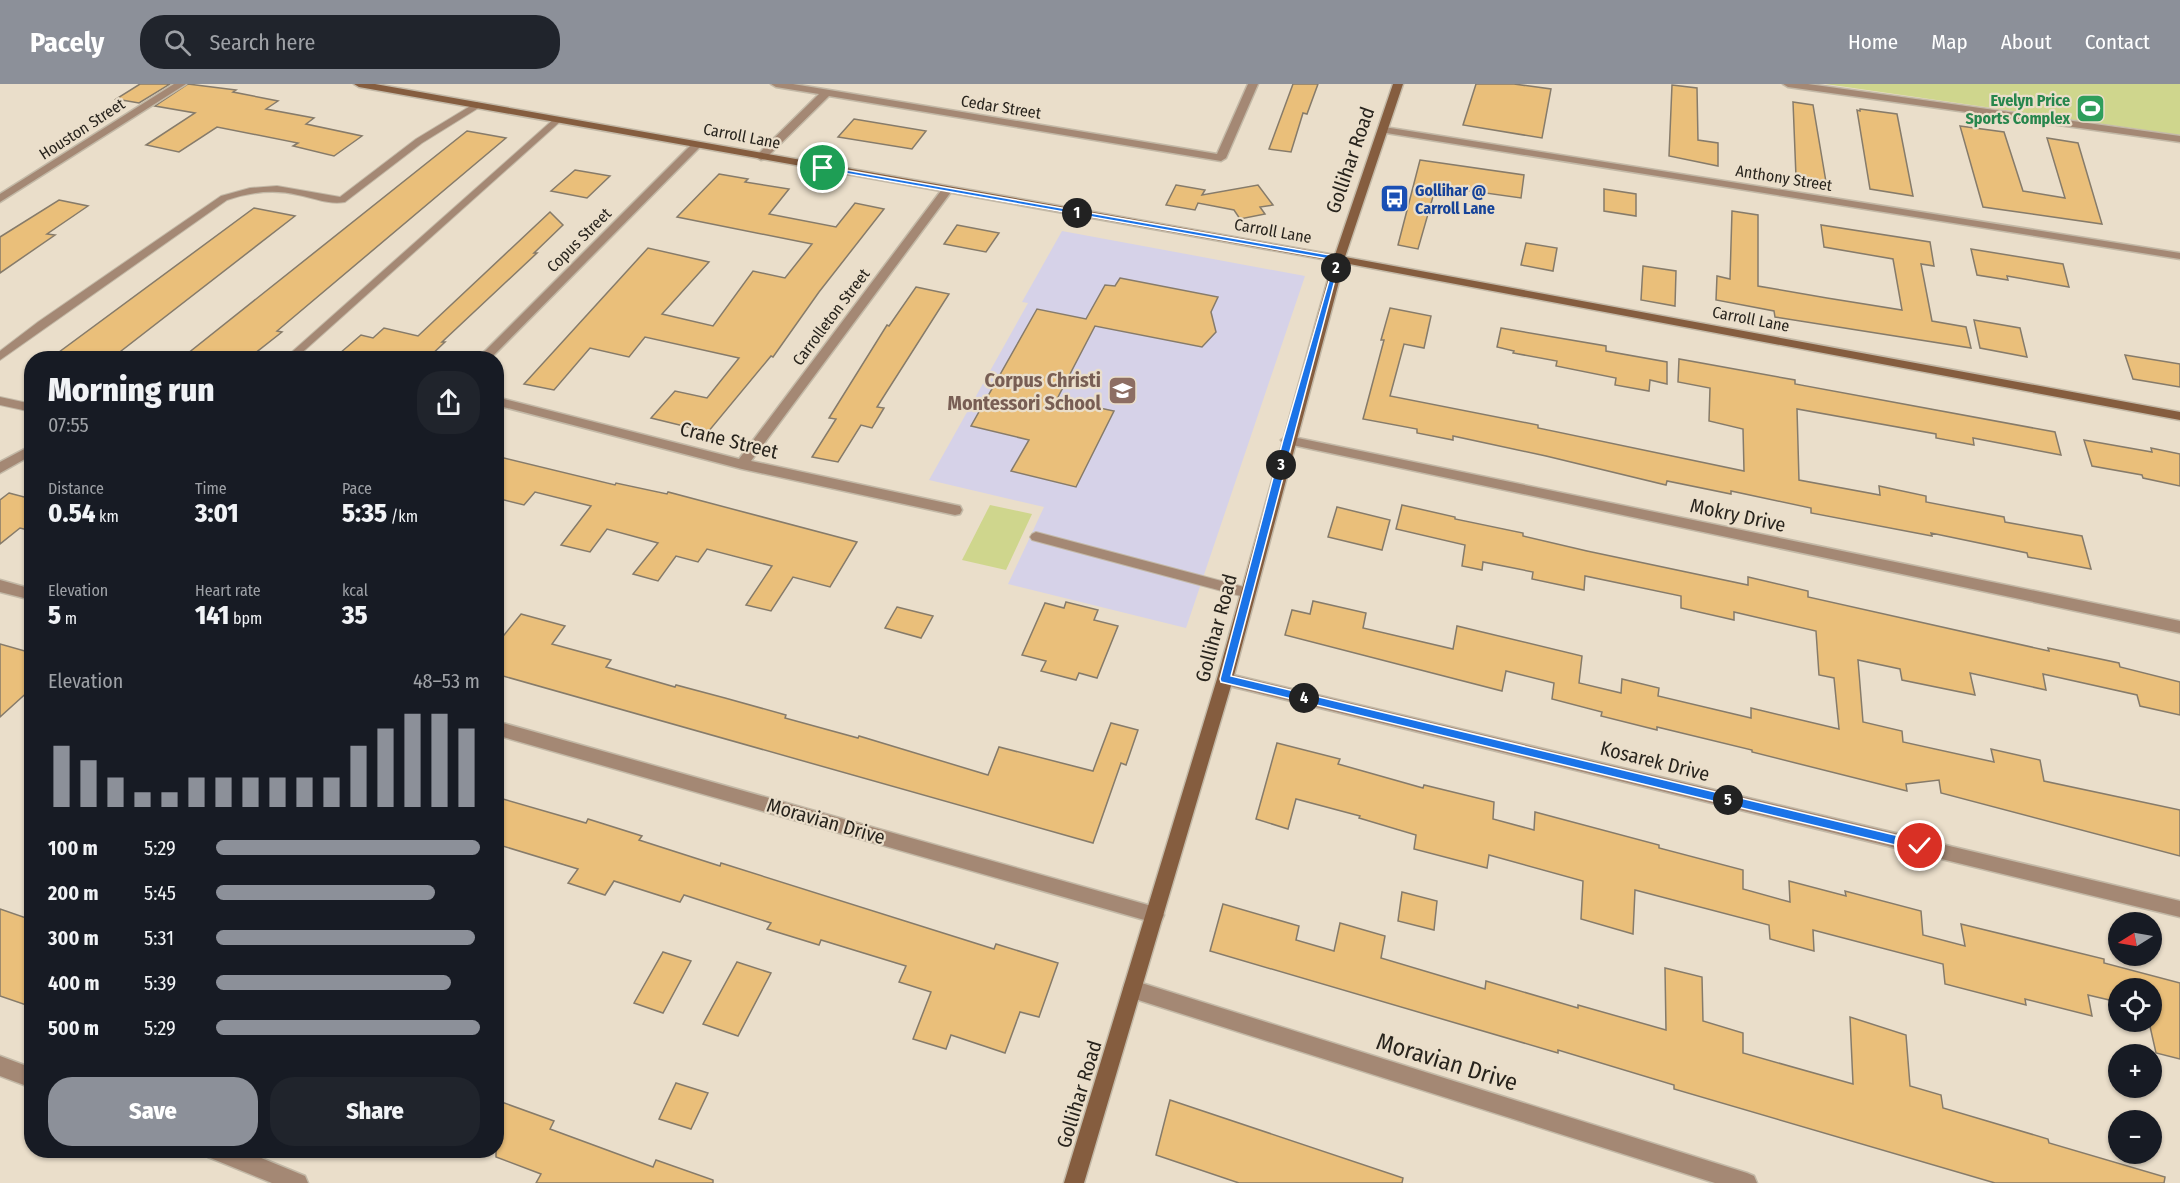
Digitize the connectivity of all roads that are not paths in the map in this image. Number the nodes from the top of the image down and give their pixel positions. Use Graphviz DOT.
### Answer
graph roads {
  1 [pos="181,84"];
  2 [pos="359,84"];
  3 [pos="776,84"];
  4 [pos="1253,84"];
  5 [pos="1398,84"];
  6 [pos="1788,84"];
  7 [pos="826,93"];
  8 [pos="477,105"];
  9 [pos="558,120"];
  10 [pos="1384,130"];
  11 [pos="2180,139"];
  12 [pos="698,144"];
  13 [pos="761,157"];
  14 [pos="947,189"];
  15 [pos="0,199"];
  16 [pos="2180,256"];
  17 [pos="1339,259"];
  18 [pos="298,351"];
  19 [pos="491,351"];
  20 [pos="0,356"];
  21 [pos="0,401"];
  22 [pos="504,403"];
  23 [pos="24,406"];
  24 [pos="2180,416"];
  25 [pos="1288,440"];
  26 [pos="24,454"];
  27 [pos="742,464"];
  28 [pos="0,468"];
  29 [pos="955,510"];
  30 [pos="1036,537"];
  31 [pos="0,586"];
  32 [pos="24,593"];
  33 [pos="1248,593"];
  34 [pos="2180,627"];
  35 [pos="1225,679"];
  36 [pos="504,730"];
  37 [pos="2180,909"];
  38 [pos="1155,915"];
  39 [pos="1132,989"];
  40 [pos="0,1066"];
  41 [pos="24,1075"];
  42 [pos="235,1158"];
  43 [pos="298,1183"];
  44 [pos="1074,1183"];
  45 [pos="1747,1183"];
  1 -- 15 [label="street, Houston Street"];
  2 -- 8 [label="street, Carroll Lane"];
  3 -- 7 [label="street, Cedar Street"];
  4 -- 7 [label="street, Cedar Street"];
  5 -- 10 [label="street, Gollihar Road"];
  6 -- 11 [label="street"];
  7 -- 13 [label="street"];
  8 -- 9 [label="street, Carroll Lane"];
  8 -- 20 [label="lane"];
  9 -- 12 [label="street, Carroll Lane"];
  9 -- 18 [label="lane"];
  10 -- 16 [label="street, Anthony Street"];
  10 -- 17 [label="street, Gollihar Road"];
  12 -- 13 [label="street, Carroll Lane"];
  12 -- 19 [label="street, Copus Street"];
  13 -- 14 [label="street, Carroll Lane"];
  14 -- 17 [label="street, Carroll Lane"];
  14 -- 27 [label="street, Carrolleton Street"];
  17 -- 24 [label="street, Carroll Lane"];
  17 -- 25 [label="street, Gollihar Road"];
  21 -- 23 [label="lane"];
  22 -- 27 [label="street, Crane Street"];
  25 -- 33 [label="street, Gollihar Road"];
  25 -- 34 [label="street, Mokry Drive"];
  26 -- 28 [label="street"];
  27 -- 29 [label="street, Crane Street"];
  30 -- 33 [label="lane"];
  31 -- 32 [label="street"];
  33 -- 35 [label="street, Gollihar Road"];
  35 -- 37 [label="street, Kosarek Drive"];
  35 -- 38 [label="street, Gollihar Road"];
  36 -- 38 [label="street, Moravian Drive"];
  38 -- 39 [label="street, Gollihar Road"];
  39 -- 44 [label="street, Gollihar Road"];
  39 -- 45 [label="street, Moravian Drive"];
  40 -- 41 [label="street"];
  42 -- 43 [label="street"];
}
